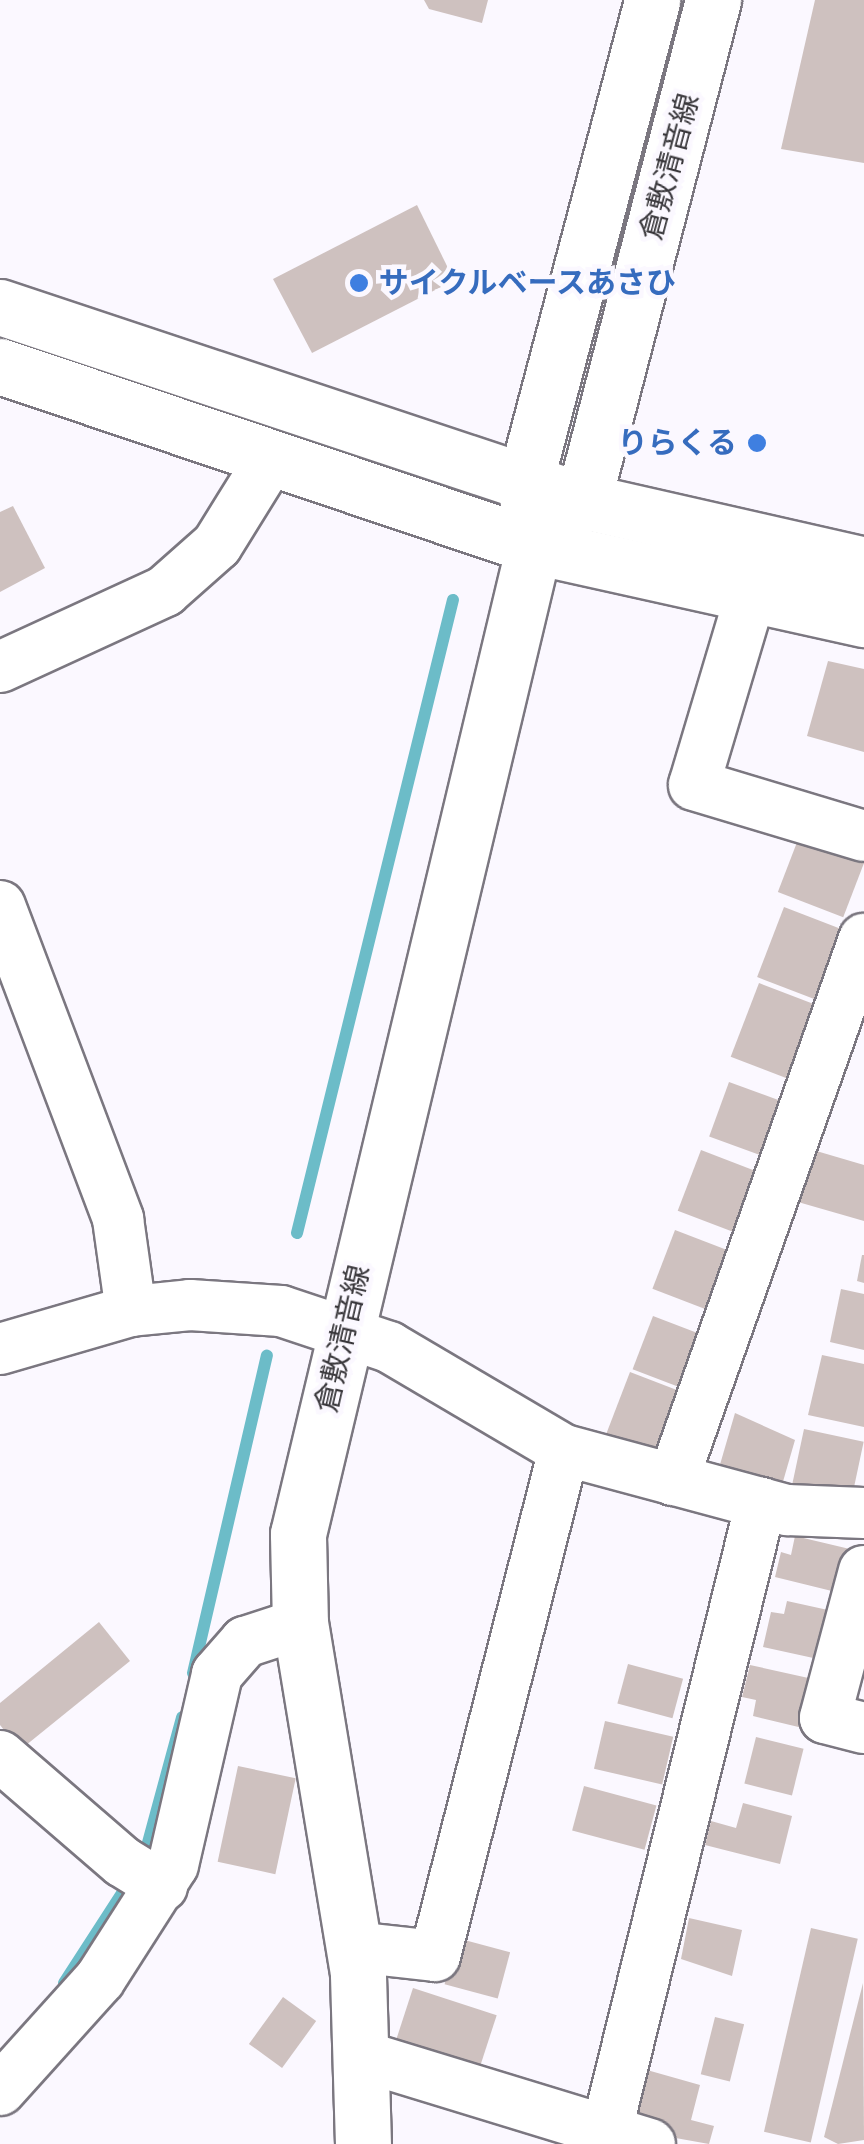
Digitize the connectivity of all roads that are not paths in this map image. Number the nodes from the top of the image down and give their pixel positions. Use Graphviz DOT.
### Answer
graph roads {
  1 [pos="652,0"];
  2 [pos="713,0"];
  3 [pos="0,307"];
  4 [pos="0,366"];
  5 [pos="271,458"];
  6 [pos="526,482"];
  7 [pos="583,501"];
  8 [pos="534,546"];
  9 [pos="864,565"];
  10 [pos="751,594"];
  11 [pos="864,619"];
  12 [pos="0,668"];
  13 [pos="864,836"];
  14 [pos="0,906"];
  15 [pos="864,939"];
  16 [pos="131,1310"];
  17 [pos="345,1329"];
  18 [pos="0,1348"];
  19 [pos="564,1450"];
  20 [pos="673,1480"];
  21 [pos="761,1503"];
  22 [pos="864,1513"];
  23 [pos="864,1571"];
  24 [pos="300,1624"];
  25 [pos="864,1728"];
  26 [pos="0,1756"];
  27 [pos="145,1876"];
  28 [pos="354,1946"];
  29 [pos="365,2057"];
  30 [pos="0,2090"];
  31 [pos="628,2138"];
  32 [pos="363,2144"];
  1 -- 6 [label="main road, 倉敷清音線"];
  2 -- 7 [label="main road, 倉敷清音線"];
  3 -- 6 [label="main road"];
  4 -- 5 [label="main road"];
  5 -- 8 [label="main road"];
  5 -- 12 [label="street"];
  6 -- 7 [label="main road"];
  6 -- 8 [label="main road, 倉敷清音線"];
  7 -- 8 [label="main road"];
  7 -- 9 [label="main road"];
  8 -- 10 [label="main road"];
  8 -- 17 [label="main road, 倉敷清音線"];
  10 -- 11 [label="main road"];
  10 -- 13 [label="street"];
  14 -- 16 [label="street"];
  15 -- 20 [label="street"];
  16 -- 17 [label="street"];
  16 -- 18 [label="street"];
  17 -- 19 [label="street"];
  17 -- 24 [label="main road, 倉敷清音線"];
  19 -- 20 [label="street"];
  19 -- 28 [label="street"];
  20 -- 21 [label="street"];
  21 -- 22 [label="street"];
  21 -- 31 [label="street"];
  23 -- 25 [label="street"];
  24 -- 27 [label="street"];
  24 -- 28 [label="main road, 倉敷清音線"];
  26 -- 27 [label="street"];
  27 -- 30 [label="street"];
  28 -- 29 [label="main road, 倉敷清音線"];
  29 -- 31 [label="street"];
  29 -- 32 [label="main road, 倉敷清音線"];
}
